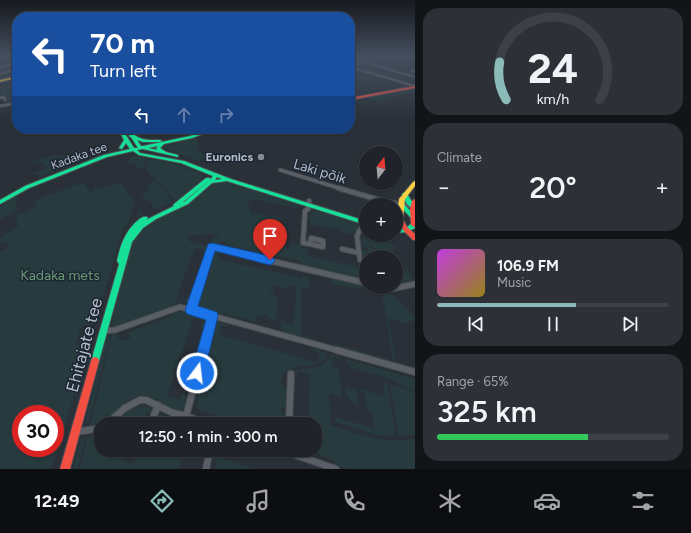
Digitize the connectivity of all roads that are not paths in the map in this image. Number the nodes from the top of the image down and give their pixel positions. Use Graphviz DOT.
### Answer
graph roads {
  1 [pos="389,79"];
  2 [pos="415,87"];
  3 [pos="0,98"];
  4 [pos="355,98"];
  5 [pos="5,100"];
  6 [pos="12,104"];
  7 [pos="0,106"];
  8 [pos="124,134"];
  9 [pos="203,134"];
  10 [pos="131,136"];
  11 [pos="161,143"];
  12 [pos="136,147"];
  13 [pos="164,153"];
  14 [pos="174,155"];
  15 [pos="106,156"];
  16 [pos="197,168"];
  17 [pos="280,170"];
  18 [pos="215,172"];
  19 [pos="47,178"];
  20 [pos="229,180"];
  21 [pos="208,181"];
  22 [pos="415,183"];
  23 [pos="405,194"];
  24 [pos="373,198"];
  25 [pos="403,200"];
  26 [pos="0,201"];
  27 [pos="309,203"];
  28 [pos="415,205"];
  29 [pos="403,211"];
  30 [pos="403,215"];
  31 [pos="414,216"];
  32 [pos="359,219"];
  33 [pos="415,225"];
  34 [pos="403,231"];
  35 [pos="359,233"];
  36 [pos="415,238"];
  37 [pos="310,244"];
  38 [pos="342,249"];
  39 [pos="359,253"];
  40 [pos="359,281"];
  41 [pos="415,284"];
  42 [pos="403,287"];
  43 [pos="191,310"];
  44 [pos="212,316"];
  45 [pos="102,331"];
  46 [pos="415,372"];
  47 [pos="291,374"];
  48 [pos="158,405"];
  49 [pos="186,416"];
  50 [pos="115,417"];
  51 [pos="154,417"];
  52 [pos="289,417"];
  53 [pos="94,429"];
  54 [pos="75,432"];
  55 [pos="209,457"];
  56 [pos="302,457"];
  57 [pos="65,469"];
  58 [pos="206,469"];
  59 [pos="336,469"];
  1 -- 2 [label="street"];
  2 -- 4 [label="main road"];
  3 -- 5 [label="street"];
  6 -- 7 [label="street"];
  8 -- 12 [label="main road"];
  9 -- 11 [label="main road"];
  10 -- 11 [label="main road"];
  10 -- 12 [label="main road"];
  11 -- 12 [label="main road"];
  11 -- 13 [label="main road"];
  12 -- 13 [label="main road"];
  12 -- 14 [label="main road"];
  12 -- 15 [label="main road"];
  12 -- 15 [label="main road"];
  12 -- 16 [label="main road"];
  12 -- 19 [label="main road, Kadaka tee"];
  13 -- 14 [label="main road"];
  14 -- 18 [label="main road"];
  15 -- 19 [label="main road, Kadaka tee"];
  16 -- 18 [label="main road"];
  16 -- 21 [label="main road"];
  17 -- 24 [label="street, Laki põik"];
  18 -- 20 [label="main road"];
  18 -- 21 [label="main road, Ehitajate tee"];
  18 -- 27 [label="main road"];
  19 -- 26 [label="main road, Kadaka tee"];
  20 -- 21 [label="main road"];
  20 -- 27 [label="main road"];
  21 -- 45 [label="main road, Ehitajate tee"];
  22 -- 23 [label="main road"];
  23 -- 25 [label="main road"];
  23 -- 28 [label="main road"];
  27 -- 32 [label="main road"];
  27 -- 37 [label="street"];
  28 -- 29 [label="street, Laki põik"];
  28 -- 31 [label="main road"];
  30 -- 31 [label="main road"];
  31 -- 33 [label="main road"];
  33 -- 34 [label="main road"];
  34 -- 36 [label="main road"];
  34 -- 36 [label="main road"];
  35 -- 39 [label="street"];
  38 -- 39 [label="street"];
  40 -- 43 [label="street"];
  41 -- 42 [label="street"];
  43 -- 44 [label="street"];
  43 -- 45 [label="street"];
  44 -- 46 [label="street"];
  44 -- 49 [label="street"];
  45 -- 54 [label="main road, Ehitajate tee"];
  47 -- 52 [label="street"];
  48 -- 49 [label="street"];
  48 -- 50 [label="street"];
  48 -- 51 [label="street"];
  53 -- 54 [label="street"];
  54 -- 57 [label="main road, Ehitajate tee"];
  55 -- 58 [label="street"];
  56 -- 59 [label="street"];
}
